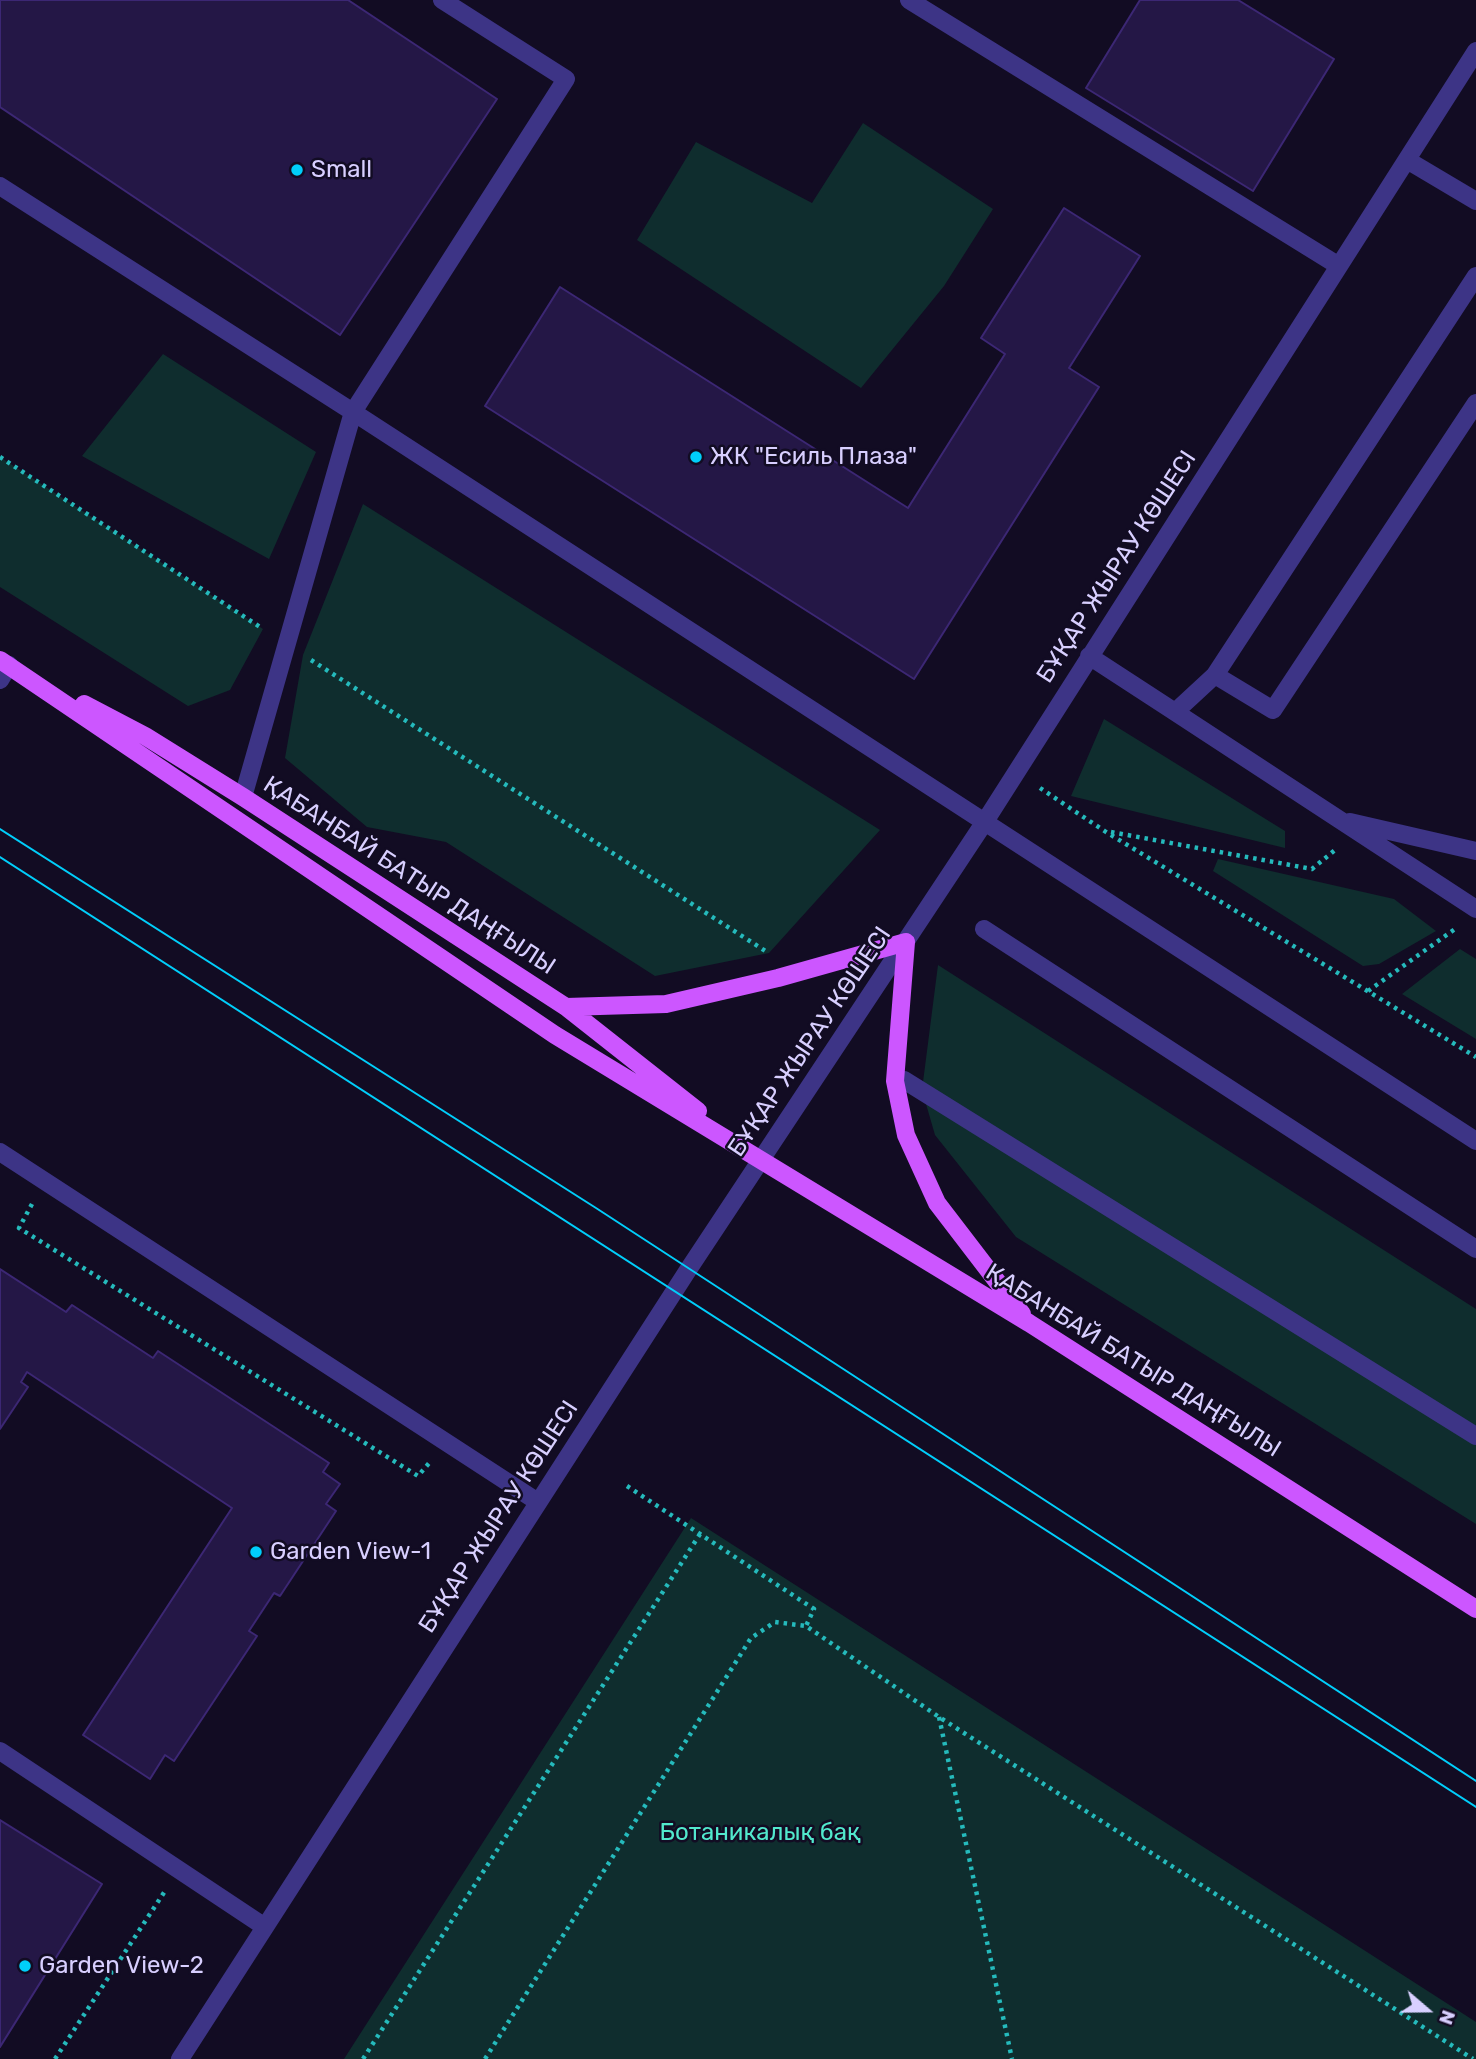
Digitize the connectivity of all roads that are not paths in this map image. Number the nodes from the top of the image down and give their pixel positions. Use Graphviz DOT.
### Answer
graph roads {
  1 [pos="442,0"];
  2 [pos="909,0"];
  3 [pos="1476,51"];
  4 [pos="1407,160"];
  5 [pos="0,186"];
  6 [pos="1476,201"];
  7 [pos="1339,266"];
  8 [pos="1476,276"];
  9 [pos="1476,403"];
  10 [pos="353,412"];
  11 [pos="1089,656"];
  12 [pos="3,668"];
  13 [pos="1215,675"];
  14 [pos="1175,712"];
  15 [pos="243,797"];
  16 [pos="1339,819"];
  17 [pos="984,823"];
  18 [pos="1476,851"];
  19 [pos="1476,909"];
  20 [pos="984,929"];
  21 [pos="905,942"];
  22 [pos="566,1007"];
  23 [pos="904,1080"];
  24 [pos="1476,1141"];
  25 [pos="0,1152"];
  26 [pos="761,1161"];
  27 [pos="1476,1249"];
  28 [pos="1029,1322"];
  29 [pos="1476,1436"];
  30 [pos="538,1502"];
  31 [pos="1476,1609"];
  32 [pos="0,1751"];
  33 [pos="265,1927"];
  34 [pos="180,2059"];
  1 -- 10 [label="street"];
  2 -- 7 [label="street"];
  3 -- 4 [label="street, БҰҚАР ЖЫРАУ КӨШЕСІ"];
  4 -- 6 [label="street"];
  4 -- 7 [label="street, БҰҚАР ЖЫРАУ КӨШЕСІ"];
  5 -- 10 [label="street"];
  7 -- 11 [label="street, БҰҚАР ЖЫРАУ КӨШЕСІ"];
  8 -- 13 [label="street"];
  9 -- 13 [label="street"];
  10 -- 15 [label="street"];
  10 -- 17 [label="street"];
  11 -- 14 [label="street"];
  11 -- 17 [label="street, БҰҚАР ЖЫРАУ КӨШЕСІ"];
  12 -- 15 [label="main road, ҚАБАНБАЙ БАТЫР ДАҢҒЫЛЫ"];
  12 -- 26 [label="main road, ҚАБАНБАЙ БАТЫР ДАҢҒЫЛЫ"];
  13 -- 14 [label="street"];
  14 -- 16 [label="street"];
  15 -- 22 [label="main road, ҚАБАНБАЙ БАТЫР ДАҢҒЫЛЫ"];
  16 -- 18 [label="street"];
  16 -- 19 [label="street"];
  17 -- 21 [label="street, БҰҚАР ЖЫРАУ КӨШЕСІ"];
  17 -- 24 [label="street"];
  20 -- 27 [label="street"];
  21 -- 22 [label="main road"];
  21 -- 26 [label="street, БҰҚАР ЖЫРАУ КӨШЕСІ"];
  21 -- 28 [label="main road"];
  22 -- 26 [label="main road, ҚАБАНБАЙ БАТЫР ДАҢҒЫЛЫ"];
  23 -- 29 [label="street"];
  25 -- 30 [label="street"];
  26 -- 28 [label="main road, ҚАБАНБАЙ БАТЫР ДАҢҒЫЛЫ"];
  26 -- 30 [label="street, БҰҚАР ЖЫРАУ КӨШЕСІ"];
  28 -- 31 [label="main road, ҚАБАНБАЙ БАТЫР ДАҢҒЫЛЫ"];
  30 -- 33 [label="street, БҰҚАР ЖЫРАУ КӨШЕСІ"];
  32 -- 33 [label="street"];
  33 -- 34 [label="street, БҰҚАР ЖЫРАУ КӨШЕСІ"];
}
